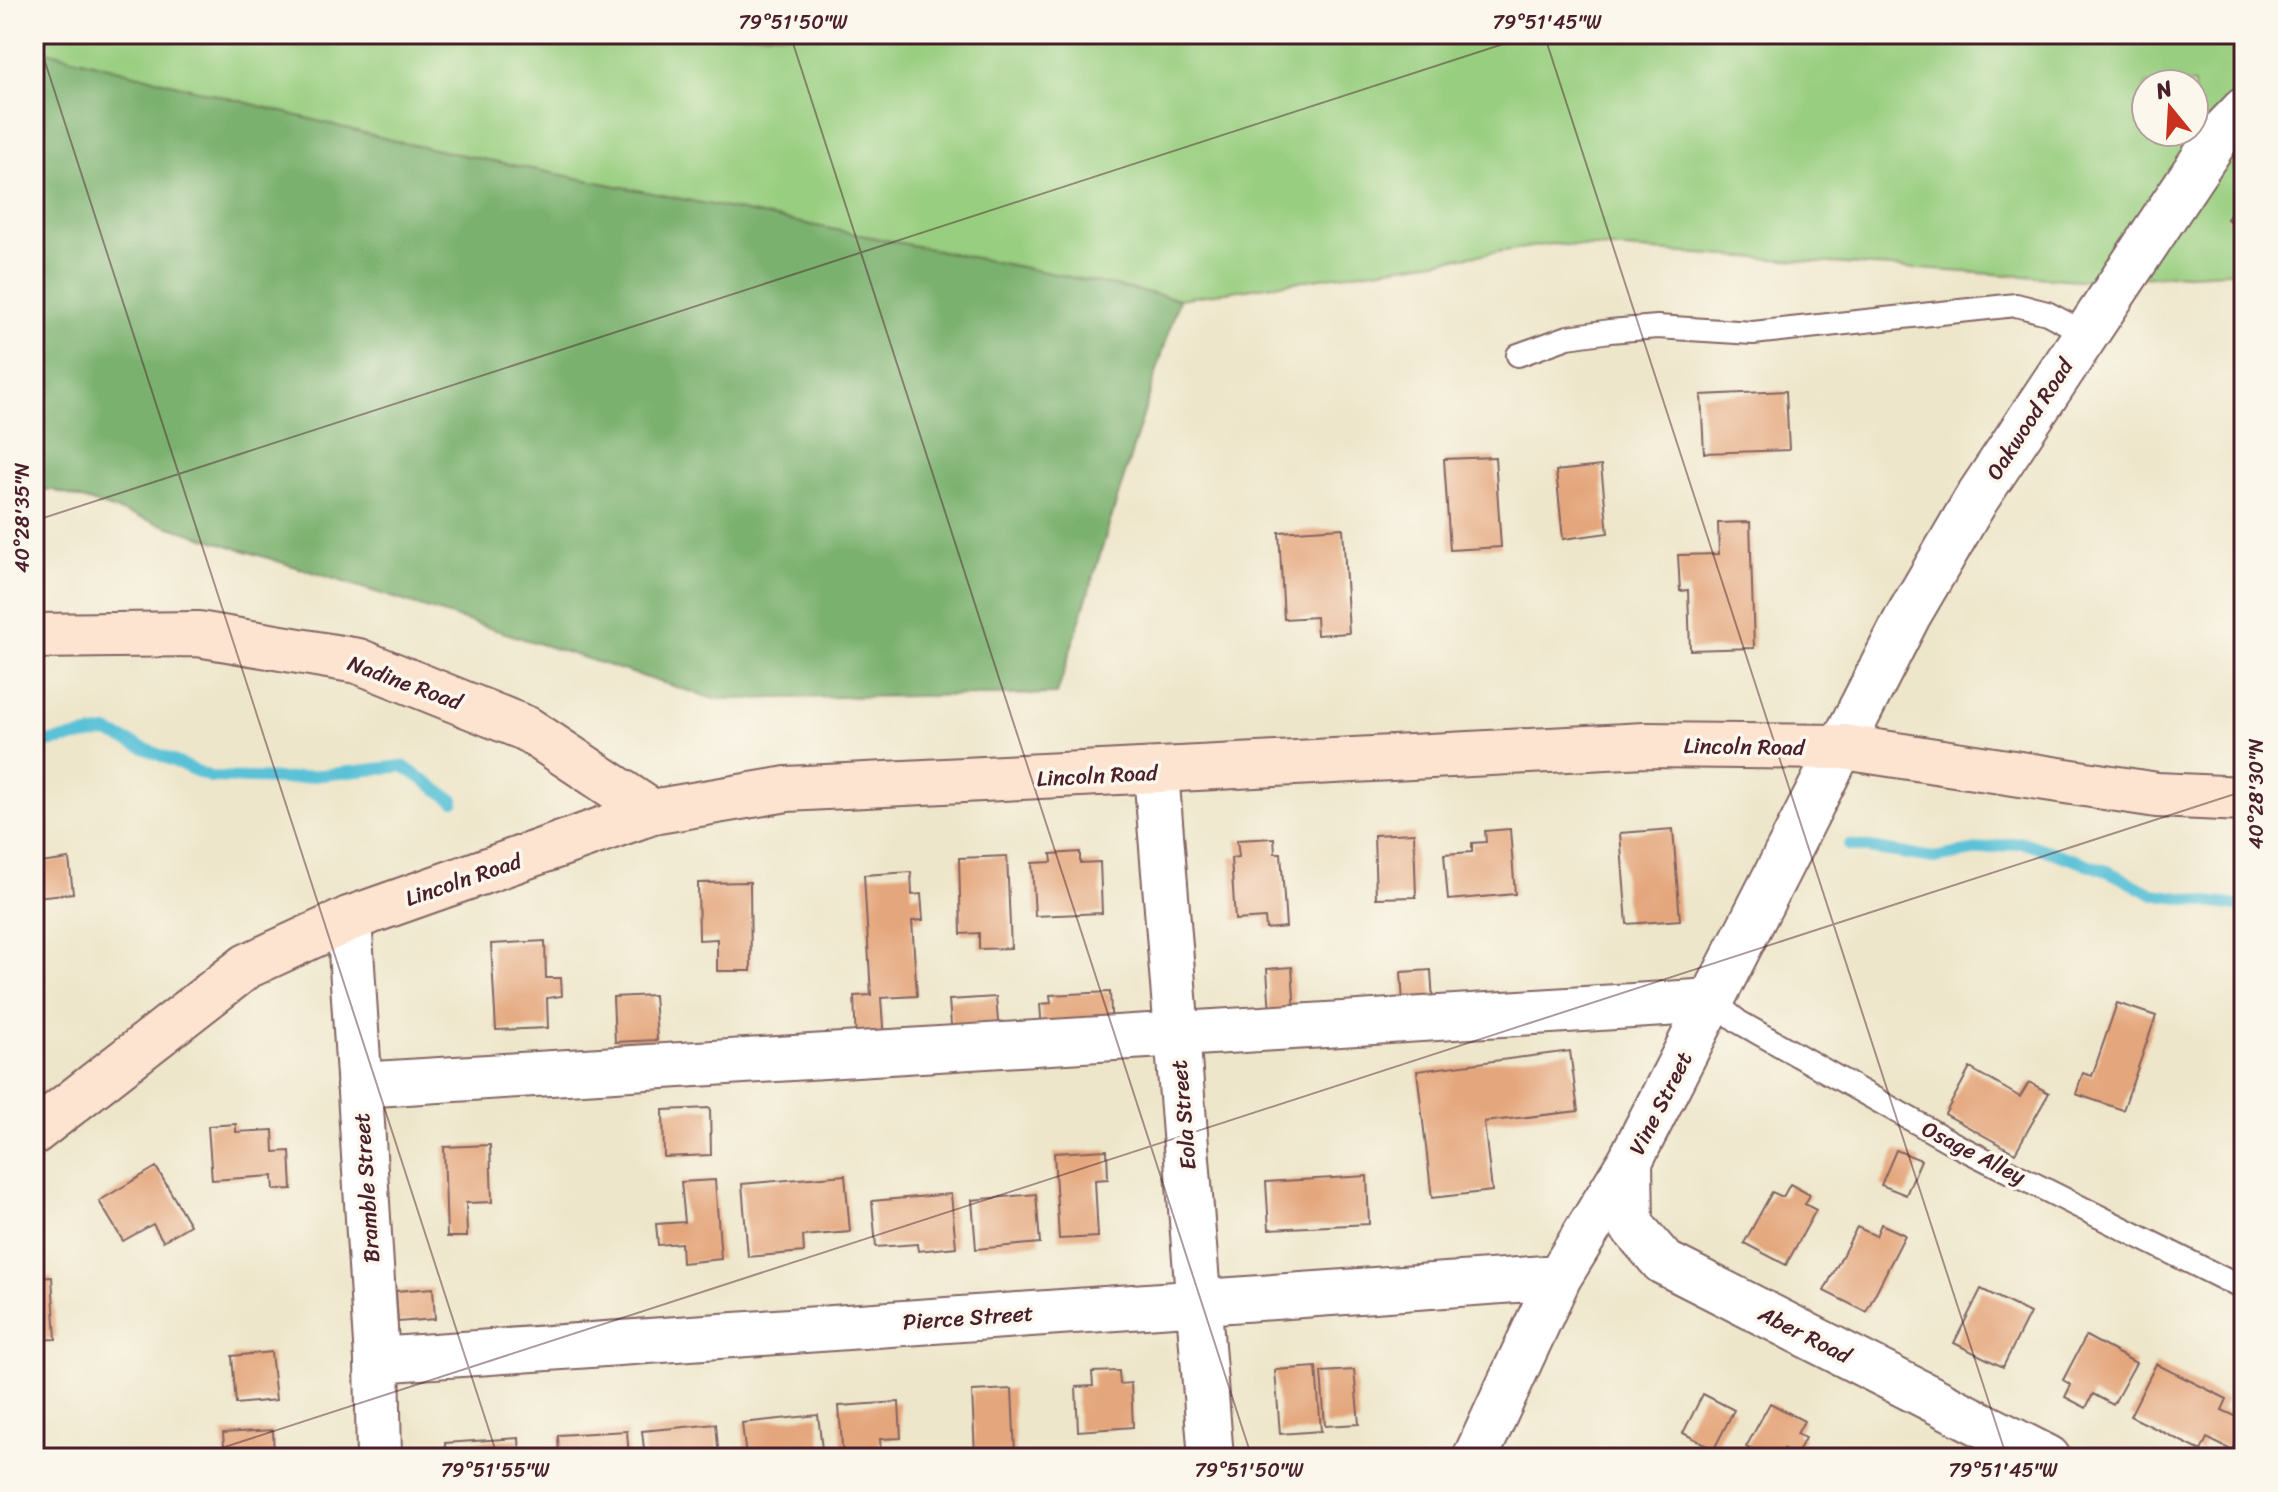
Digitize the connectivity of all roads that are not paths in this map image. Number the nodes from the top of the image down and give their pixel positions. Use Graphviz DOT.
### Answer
graph roads {
  1 [pos="2244,110"];
  2 [pos="2085,333"];
  3 [pos="1518,355"];
  4 [pos="34,636"];
  5 [pos="1844,747"];
  6 [pos="1156,772"];
  7 [pos="2244,799"];
  8 [pos="652,812"];
  9 [pos="349,919"];
  10 [pos="1713,1001"];
  11 [pos="1176,1032"];
  12 [pos="359,1085"];
  13 [pos="34,1132"];
  14 [pos="1630,1161"];
  15 [pos="1559,1277"];
  16 [pos="2244,1289"];
  17 [pos="1198,1300"];
  18 [pos="377,1360"];
  19 [pos="379,1458"];
  20 [pos="1211,1458"];
  21 [pos="1475,1458"];
  22 [pos="2048,1458"];
  1 -- 2 [label="street, Oakwood Road"];
  2 -- 3 [label="lane"];
  2 -- 5 [label="street, Oakwood Road"];
  4 -- 8 [label="street, Nadine Road"];
  5 -- 6 [label="street, Lincoln Road"];
  5 -- 7 [label="street, Lincoln Road"];
  5 -- 10 [label="street, Vine Street"];
  6 -- 8 [label="street, Lincoln Road"];
  6 -- 11 [label="street, Eola Street"];
  8 -- 9 [label="street, Lincoln Road"];
  9 -- 12 [label="street, Bramble Street"];
  9 -- 13 [label="street, Lincoln Road"];
  10 -- 11 [label="street"];
  10 -- 14 [label="street, Vine Street"];
  10 -- 16 [label="lane, Osage Alley"];
  11 -- 12 [label="street"];
  11 -- 17 [label="street, Eola Street"];
  12 -- 18 [label="street, Bramble Street"];
  14 -- 15 [label="street, Vine Street"];
  14 -- 22 [label="street, Aber Road"];
  15 -- 17 [label="street, Pierce Street"];
  15 -- 21 [label="street, Vine Street"];
  17 -- 18 [label="street, Pierce Street"];
  17 -- 20 [label="street, Eola Street"];
  18 -- 19 [label="street, Bramble Street"];
}
